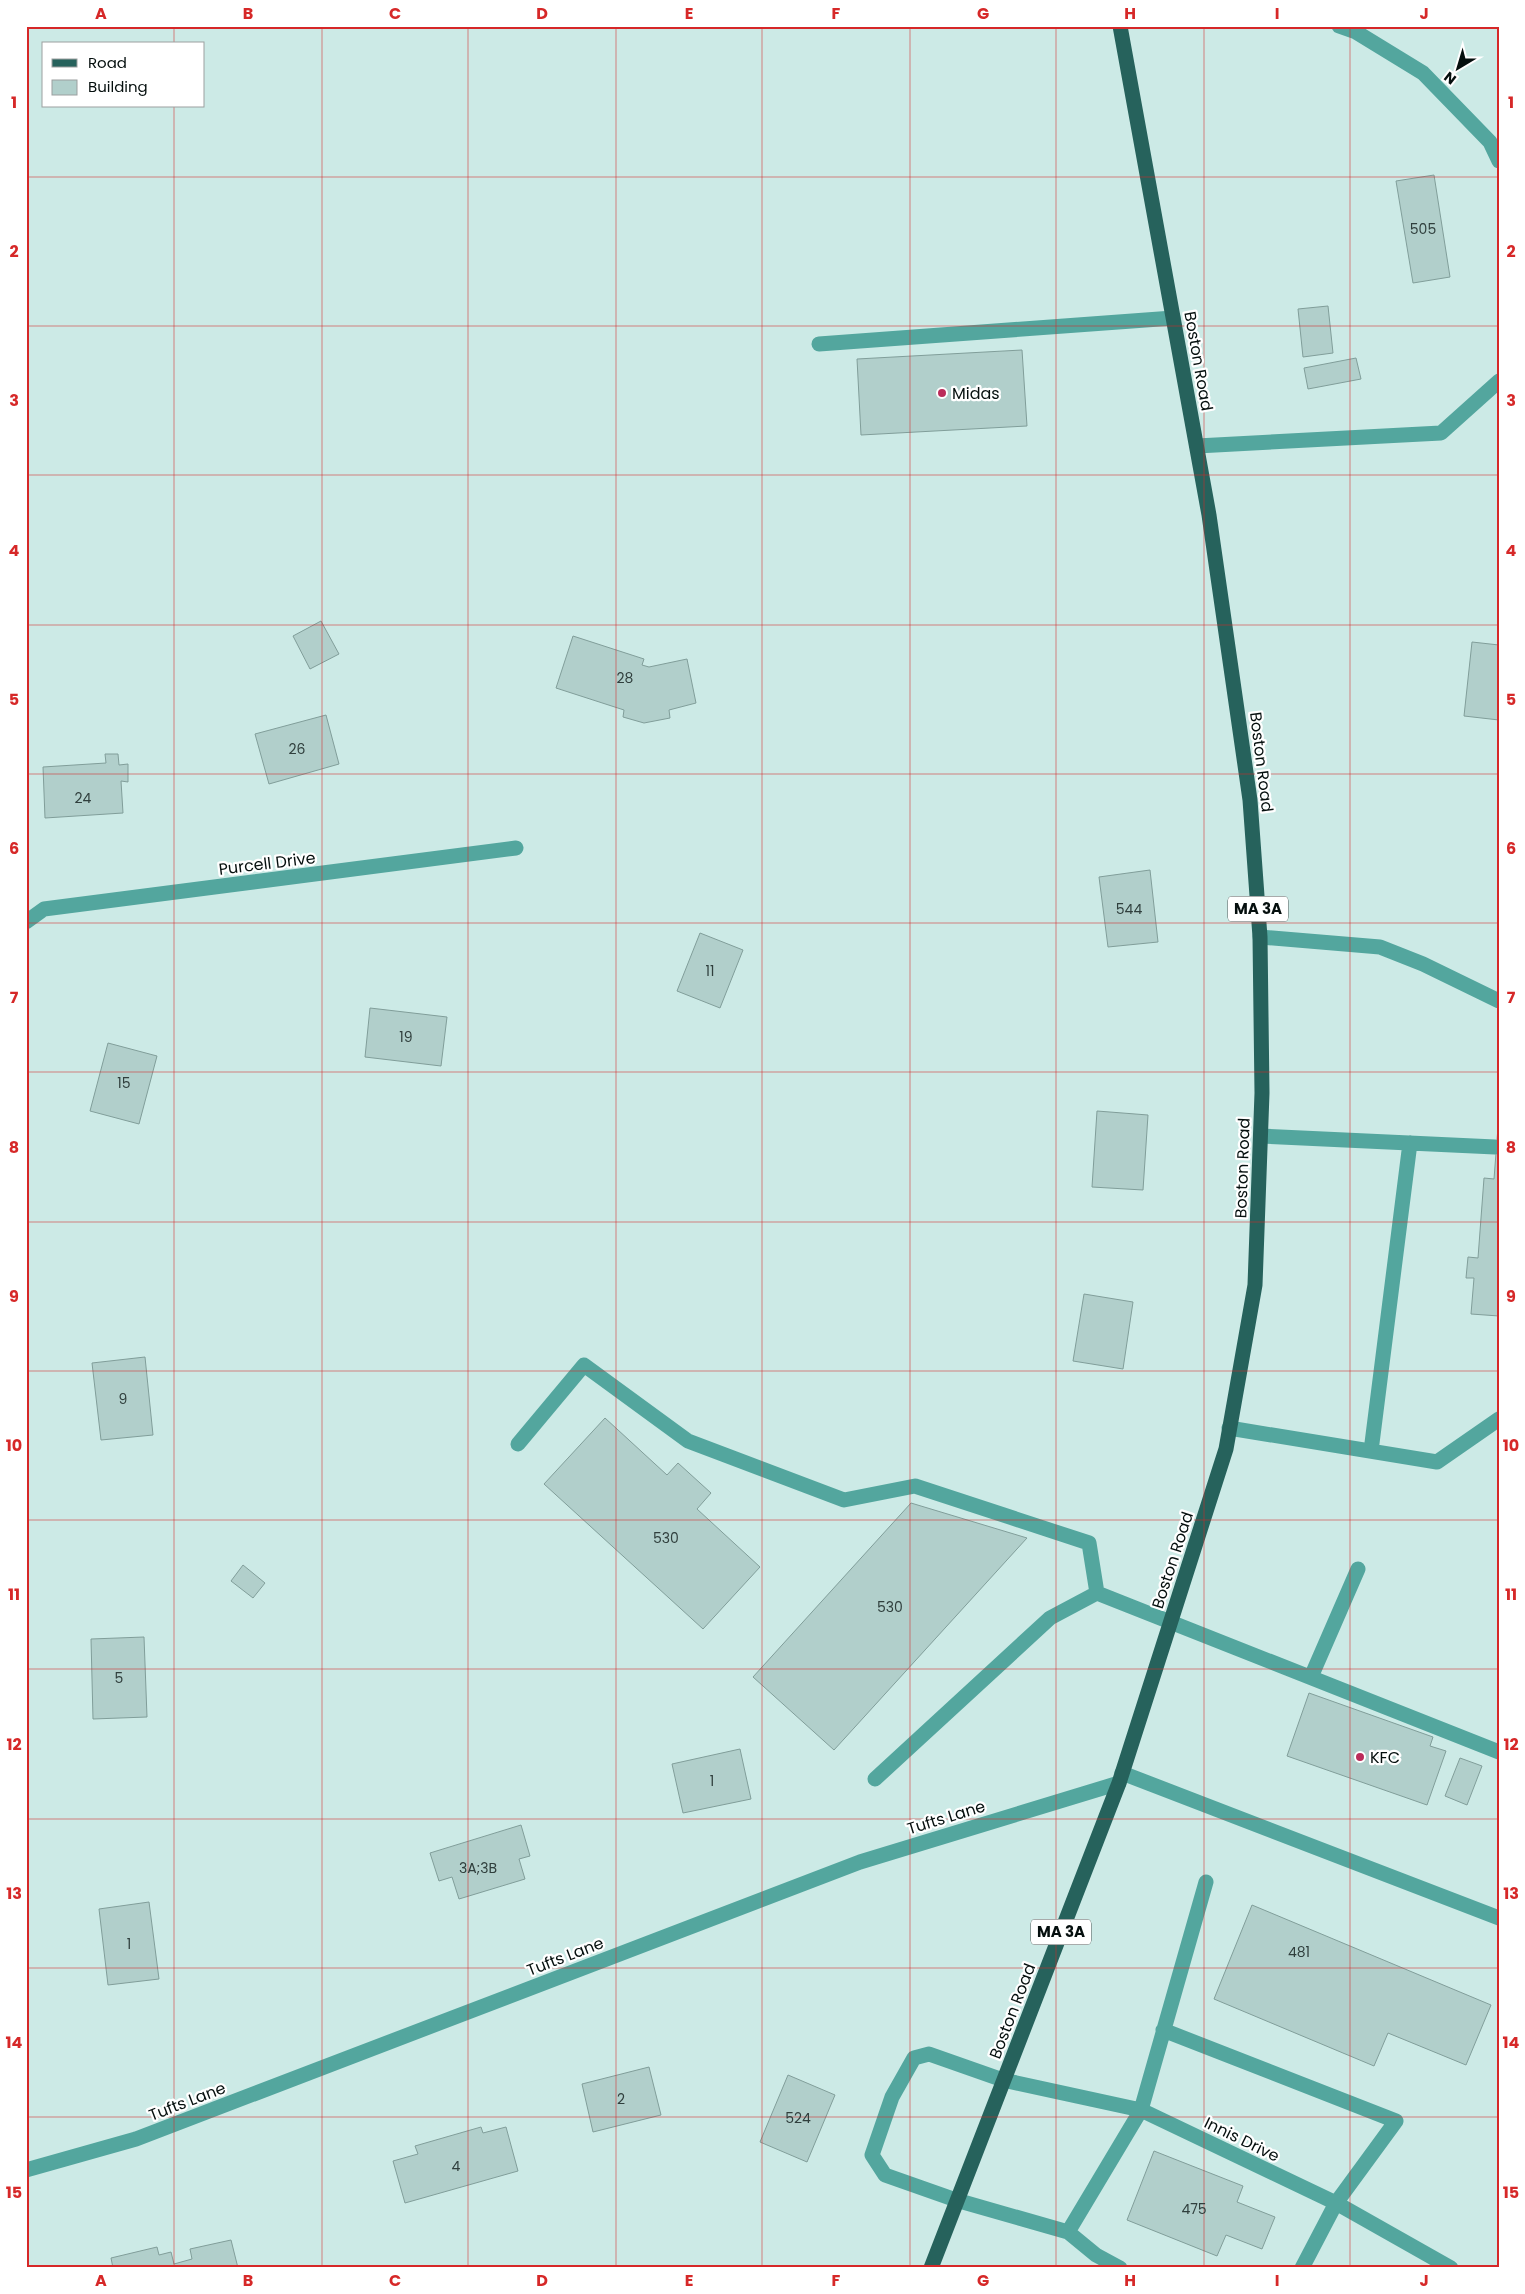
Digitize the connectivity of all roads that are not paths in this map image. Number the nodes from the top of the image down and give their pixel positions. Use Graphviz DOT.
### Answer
graph roads {
  1 [pos="1120,26"];
  2 [pos="1339,26"];
  3 [pos="1499,161"];
  4 [pos="1173,318"];
  5 [pos="819,344"];
  6 [pos="1499,381"];
  7 [pos="1197,446"];
  8 [pos="516,848"];
  9 [pos="26,922"];
  10 [pos="1260,937"];
  11 [pos="1499,1001"];
  12 [pos="1261,1136"];
  13 [pos="1410,1143"];
  14 [pos="1495,1148"];
  15 [pos="1499,1419"];
  16 [pos="1230,1428"];
  17 [pos="518,1444"];
  18 [pos="1372,1451"];
  19 [pos="1358,1569"];
  20 [pos="1097,1593"];
  21 [pos="1171,1621"];
  22 [pos="1311,1677"];
  23 [pos="1499,1752"];
  24 [pos="1121,1778"];
  25 [pos="875,1779"];
  26 [pos="1206,1882"];
  27 [pos="1499,1918"];
  28 [pos="1163,2030"];
  29 [pos="1003,2080"];
  30 [pos="1141,2110"];
  31 [pos="26,2170"];
  32 [pos="956,2200"];
  33 [pos="1336,2203"];
  34 [pos="1068,2232"];
  35 [pos="931,2268"];
  36 [pos="1120,2268"];
  37 [pos="1302,2268"];
  38 [pos="1451,2268"];
  1 -- 4 [label="main road, Boston Road / MA 3A"];
  2 -- 3 [label="street"];
  4 -- 5 [label="street"];
  4 -- 7 [label="main road, Boston Road / MA 3A"];
  6 -- 7 [label="street"];
  7 -- 10 [label="main road, Boston Road / MA 3A"];
  8 -- 9 [label="street, Purcell Drive"];
  10 -- 11 [label="street"];
  10 -- 12 [label="main road, Boston Road / MA 3A"];
  12 -- 13 [label="street"];
  12 -- 16 [label="main road, Boston Road / MA 3A"];
  13 -- 14 [label="street"];
  13 -- 18 [label="street"];
  15 -- 18 [label="street"];
  16 -- 18 [label="street"];
  16 -- 21 [label="main road, Boston Road / MA 3A"];
  17 -- 20 [label="street"];
  19 -- 22 [label="street"];
  20 -- 21 [label="street"];
  20 -- 25 [label="street"];
  21 -- 22 [label="street"];
  21 -- 24 [label="main road, Boston Road / MA 3A"];
  22 -- 23 [label="street"];
  24 -- 27 [label="street"];
  24 -- 29 [label="main road, Boston Road / MA 3A"];
  24 -- 31 [label="street, Tufts Lane"];
  26 -- 28 [label="street"];
  28 -- 30 [label="street"];
  28 -- 33 [label="street"];
  29 -- 30 [label="street, Innis Drive"];
  29 -- 32 [label="main road, Boston Road / MA 3A"];
  29 -- 32 [label="street, Innis Drive"];
  30 -- 33 [label="street, Innis Drive"];
  30 -- 34 [label="street"];
  32 -- 34 [label="street"];
  32 -- 35 [label="main road, Boston Road / MA 3A"];
  33 -- 37 [label="street"];
  33 -- 38 [label="street, Innis Drive"];
  34 -- 36 [label="street"];
}
